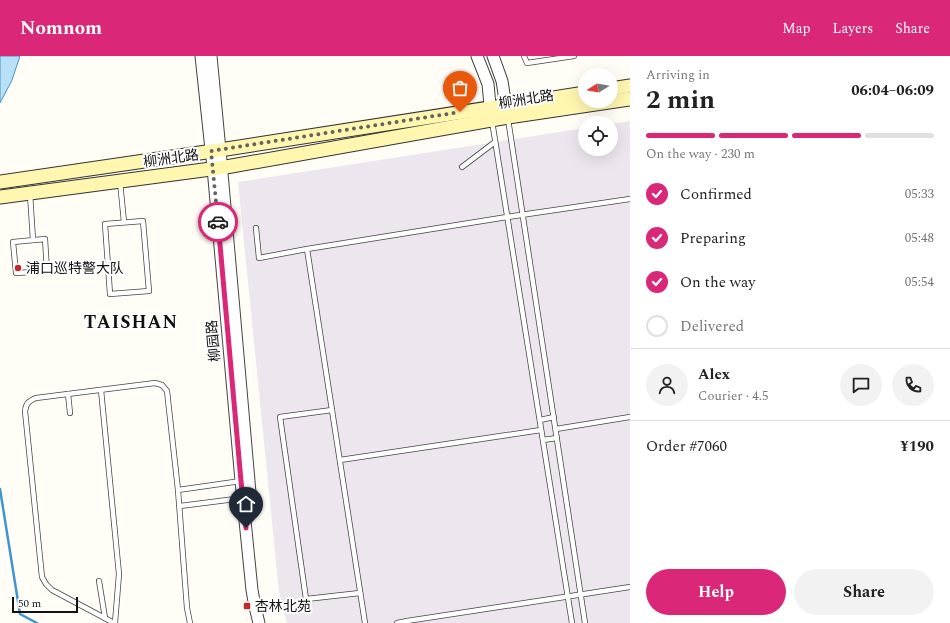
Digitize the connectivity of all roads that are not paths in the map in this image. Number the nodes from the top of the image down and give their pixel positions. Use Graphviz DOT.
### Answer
graph roads {
  1 [pos="201,56"];
  2 [pos="211,56"];
  3 [pos="477,56"];
  4 [pos="493,56"];
  5 [pos="524,56"];
  6 [pos="574,56"];
  7 [pos="630,86"];
  8 [pos="618,88"];
  9 [pos="578,95"];
  10 [pos="630,99"];
  11 [pos="507,111"];
  12 [pos="491,114"];
  13 [pos="495,142"];
  14 [pos="215,150"];
  15 [pos="462,167"];
  16 [pos="217,168"];
  17 [pos="120,181"];
  18 [pos="0,182"];
  19 [pos="30,192"];
  20 [pos="0,196"];
  21 [pos="630,199"];
  22 [pos="523,215"];
  23 [pos="507,217"];
  24 [pos="124,222"];
  25 [pos="256,228"];
  26 [pos="33,240"];
  27 [pos="307,249"];
  28 [pos="100,390"];
  29 [pos="68,394"];
  30 [pos="332,410"];
  31 [pos="70,413"];
  32 [pos="554,417"];
  33 [pos="630,417"];
  34 [pos="540,420"];
  35 [pos="556,429"];
  36 [pos="541,430"];
  37 [pos="557,438"];
  38 [pos="543,440"];
  39 [pos="340,460"];
  40 [pos="244,480"];
  41 [pos="178,490"];
  42 [pos="246,497"];
  43 [pos="180,506"];
  44 [pos="99,581"];
  45 [pos="630,587"];
  46 [pos="360,592"];
  47 [pos="581,594"];
  48 [pos="568,596"];
  49 [pos="105,618"];
  50 [pos="408,622"];
  51 [pos="114,623"];
  52 [pos="190,623"];
  53 [pos="259,623"];
  54 [pos="267,623"];
  55 [pos="365,623"];
  56 [pos="397,623"];
  57 [pos="572,623"];
  58 [pos="585,623"];
  1 -- 14 [label="street, 柳园路"];
  2 -- 14 [label="street, 柳园路"];
  3 -- 12 [label="street"];
  4 -- 11 [label="street"];
  5 -- 6 [label="lane"];
  7 -- 8 [label="main road"];
  9 -- 11 [label="main road, 柳洲北路"];
  10 -- 11 [label="main road, 柳洲北路"];
  11 -- 12 [label="main road, 柳洲北路"];
  11 -- 22 [label="lane"];
  12 -- 13 [label="lane"];
  12 -- 14 [label="main road, 柳洲北路"];
  12 -- 16 [label="main road, 柳洲北路"];
  13 -- 15 [label="lane"];
  13 -- 23 [label="lane"];
  14 -- 16 [label="street, 柳园路"];
  14 -- 18 [label="main road, 柳洲北路"];
  16 -- 17 [label="main road, 柳洲北路"];
  16 -- 40 [label="street, 柳园路"];
  17 -- 19 [label="main road, 柳洲北路"];
  17 -- 24 [label="lane"];
  19 -- 20 [label="main road, 柳洲北路"];
  19 -- 26 [label="lane"];
  21 -- 22 [label="lane"];
  22 -- 23 [label="lane"];
  22 -- 32 [label="lane"];
  23 -- 27 [label="lane"];
  23 -- 34 [label="lane"];
  24 -- 24 [label="lane"];
  25 -- 27 [label="lane"];
  26 -- 26 [label="lane"];
  27 -- 30 [label="lane"];
  28 -- 29 [label="lane"];
  28 -- 41 [label="lane"];
  28 -- 51 [label="lane"];
  29 -- 31 [label="lane"];
  29 -- 49 [label="lane"];
  30 -- 39 [label="lane"];
  30 -- 46 [label="lane"];
  32 -- 34 [label="lane"];
  32 -- 35 [label="lane"];
  33 -- 35 [label="lane"];
  34 -- 36 [label="lane"];
  35 -- 37 [label="lane"];
  36 -- 38 [label="lane"];
  36 -- 39 [label="lane"];
  37 -- 38 [label="lane"];
  37 -- 47 [label="lane"];
  38 -- 48 [label="lane"];
  39 -- 46 [label="lane"];
  40 -- 41 [label="lane"];
  40 -- 42 [label="street, 柳园路"];
  41 -- 43 [label="lane"];
  42 -- 43 [label="lane"];
  42 -- 53 [label="street, 柳园路"];
  42 -- 54 [label="street, 柳园路"];
  43 -- 52 [label="lane"];
  44 -- 49 [label="lane"];
  45 -- 47 [label="lane"];
  46 -- 55 [label="lane"];
  47 -- 48 [label="lane"];
  47 -- 58 [label="lane"];
  48 -- 50 [label="lane"];
  48 -- 57 [label="lane"];
  49 -- 51 [label="lane"];
  50 -- 56 [label="lane"];
}
